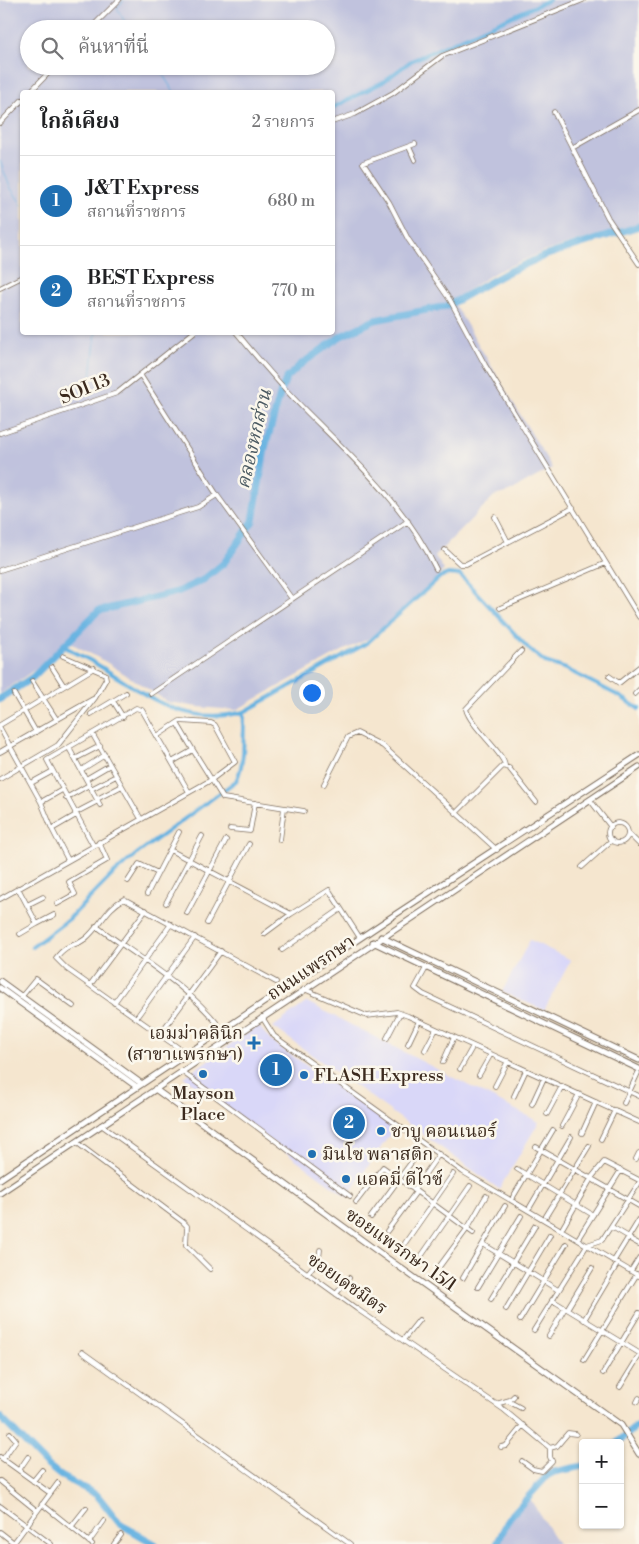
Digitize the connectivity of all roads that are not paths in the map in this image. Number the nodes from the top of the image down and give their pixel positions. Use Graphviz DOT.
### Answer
graph roads {
  1 [pos="119,0"];
  2 [pos="582,0"];
  3 [pos="99,20"];
  4 [pos="47,75"];
  5 [pos="35,88"];
  6 [pos="32,90"];
  7 [pos="38,90"];
  8 [pos="20,102"];
  9 [pos="639,110"];
  10 [pos="554,112"];
  11 [pos="335,121"];
  12 [pos="0,123"];
  13 [pos="414,144"];
  14 [pos="409,147"];
  15 [pos="572,148"];
  16 [pos="415,160"];
  17 [pos="639,264"];
  18 [pos="20,278"];
  19 [pos="0,288"];
  20 [pos="190,335"];
  21 [pos="238,335"];
  22 [pos="141,376"];
  23 [pos="0,433"];
  24 [pos="217,495"];
  25 [pos="573,508"];
  26 [pos="494,517"];
  27 [pos="408,521"];
  28 [pos="508,542"];
  29 [pos="444,550"];
  30 [pos="606,563"];
  31 [pos="436,569"];
  32 [pos="0,570"];
  33 [pos="292,599"];
  34 [pos="500,608"];
  35 [pos="639,617"];
  36 [pos="521,650"];
  37 [pos="64,656"];
  38 [pos="52,667"];
  39 [pos="639,667"];
  40 [pos="94,668"];
  41 [pos="609,676"];
  42 [pos="32,681"];
  43 [pos="64,686"];
  44 [pos="639,690"];
  45 [pos="126,693"];
  46 [pos="14,694"];
  47 [pos="151,694"];
  48 [pos="635,694"];
  49 [pos="95,698"];
  50 [pos="44,699"];
  51 [pos="113,701"];
  52 [pos="24,711"];
  53 [pos="91,714"];
  54 [pos="123,716"];
  55 [pos="57,720"];
  56 [pos="177,723"];
  57 [pos="0,726"];
  58 [pos="36,732"];
  59 [pos="93,735"];
  60 [pos="157,736"];
  61 [pos="11,746"];
  62 [pos="100,746"];
  63 [pos="69,748"];
  64 [pos="192,750"];
  65 [pos="0,752"];
  66 [pos="639,755"];
  67 [pos="105,756"];
  68 [pos="75,759"];
  69 [pos="172,762"];
  70 [pos="110,765"];
  71 [pos="22,766"];
  72 [pos="505,766"];
  73 [pos="639,767"];
  74 [pos="81,770"];
  75 [pos="52,771"];
  76 [pos="116,776"];
  77 [pos="0,779"];
  78 [pos="86,779"];
  79 [pos="211,780"];
  80 [pos="31,783"];
  81 [pos="324,784"];
  82 [pos="122,786"];
  83 [pos="90,787"];
  84 [pos="62,790"];
  85 [pos="189,792"];
  86 [pos="66,798"];
  87 [pos="97,800"];
  88 [pos="590,800"];
  89 [pos="41,802"];
  90 [pos="536,802"];
  91 [pos="255,804"];
  92 [pos="100,806"];
  93 [pos="284,808"];
  94 [pos="304,811"];
  95 [pos="456,813"];
  96 [pos="76,814"];
  97 [pos="141,819"];
  98 [pos="612,827"];
  99 [pos="52,829"];
  100 [pos="230,829"];
  101 [pos="179,832"];
  102 [pos="628,833"];
  103 [pos="202,836"];
  104 [pos="226,840"];
  105 [pos="280,840"];
  106 [pos="612,840"];
  107 [pos="99,842"];
  108 [pos="249,844"];
  109 [pos="639,844"];
  110 [pos="93,845"];
  111 [pos="170,850"];
  112 [pos="497,850"];
  113 [pos="68,860"];
  114 [pos="188,860"];
  115 [pos="582,867"];
  116 [pos="209,871"];
  117 [pos="158,873"];
  118 [pos="128,881"];
  119 [pos="228,881"];
  120 [pos="18,888"];
  121 [pos="146,894"];
  122 [pos="43,897"];
  123 [pos="0,899"];
  124 [pos="421,899"];
  125 [pos="166,903"];
  126 [pos="57,904"];
  127 [pos="27,905"];
  128 [pos="427,908"];
  129 [pos="342,909"];
  130 [pos="146,910"];
  131 [pos="187,913"];
  132 [pos="291,914"];
  133 [pos="54,915"];
  134 [pos="207,923"];
  135 [pos="37,924"];
  136 [pos="171,924"];
  137 [pos="96,926"];
  138 [pos="20,934"];
  139 [pos="264,934"];
  140 [pos="195,937"];
  141 [pos="381,937"];
  142 [pos="360,938"];
  143 [pos="374,942"];
  144 [pos="120,944"];
  145 [pos="282,950"];
  146 [pos="221,951"];
  147 [pos="144,961"];
  148 [pos="426,968"];
  149 [pos="165,977"];
  150 [pos="0,980"];
  151 [pos="276,982"];
  152 [pos="90,985"];
  153 [pos="0,988"];
  154 [pos="304,989"];
  155 [pos="189,994"];
  156 [pos="22,996"];
  157 [pos="114,1003"];
  158 [pos="73,1006"];
  159 [pos="400,1013"];
  160 [pos="262,1017"];
  161 [pos="136,1018"];
  162 [pos="419,1021"];
  163 [pos="436,1029"];
  164 [pos="222,1030"];
  165 [pos="160,1034"];
  166 [pos="454,1037"];
  167 [pos="387,1038"];
  168 [pos="408,1044"];
  169 [pos="474,1046"];
  170 [pos="180,1049"];
  171 [pos="425,1050"];
  172 [pos="491,1054"];
  173 [pos="639,1060"];
  174 [pos="508,1061"];
  175 [pos="442,1062"];
  176 [pos="460,1069"];
  177 [pos="526,1070"];
  178 [pos="181,1071"];
  179 [pos="639,1071"];
  180 [pos="479,1075"];
  181 [pos="544,1078"];
  182 [pos="139,1086"];
  183 [pos="495,1086"];
  184 [pos="562,1086"];
  185 [pos="155,1089"];
  186 [pos="630,1091"];
  187 [pos="579,1094"];
  188 [pos="514,1096"];
  189 [pos="639,1096"];
  190 [pos="596,1102"];
  191 [pos="624,1103"];
  192 [pos="532,1104"];
  193 [pos="615,1110"];
  194 [pos="547,1114"];
  195 [pos="639,1122"];
  196 [pos="101,1125"];
  197 [pos="562,1126"];
  198 [pos="553,1130"];
  199 [pos="582,1133"];
  200 [pos="571,1137"];
  201 [pos="601,1139"];
  202 [pos="76,1142"];
  203 [pos="589,1146"];
  204 [pos="536,1147"];
  205 [pos="541,1150"];
  206 [pos="419,1152"];
  207 [pos="639,1153"];
  208 [pos="439,1154"];
  209 [pos="558,1158"];
  210 [pos="636,1159"];
  211 [pos="575,1168"];
  212 [pos="517,1169"];
  213 [pos="620,1170"];
  214 [pos="453,1174"];
  215 [pos="526,1175"];
  216 [pos="592,1177"];
  217 [pos="0,1179"];
  218 [pos="399,1179"];
  219 [pos="639,1182"];
  220 [pos="543,1185"];
  221 [pos="470,1186"];
  222 [pos="609,1188"];
  223 [pos="415,1191"];
  224 [pos="0,1193"];
  225 [pos="350,1196"];
  226 [pos="486,1196"];
  227 [pos="559,1196"];
  228 [pos="513,1197"];
  229 [pos="628,1200"];
  230 [pos="356,1202"];
  231 [pos="433,1204"];
  232 [pos="505,1206"];
  233 [pos="576,1206"];
  234 [pos="639,1206"];
  235 [pos="530,1207"];
  236 [pos="593,1214"];
  237 [pos="450,1216"];
  238 [pos="521,1216"];
  239 [pos="546,1216"];
  240 [pos="371,1217"];
  241 [pos="639,1220"];
  242 [pos="535,1226"];
  243 [pos="563,1227"];
  244 [pos="612,1227"];
  245 [pos="467,1229"];
  246 [pos="387,1231"];
  247 [pos="473,1233"];
  248 [pos="550,1235"];
  249 [pos="579,1237"];
  250 [pos="629,1237"];
  251 [pos="405,1243"];
  252 [pos="483,1244"];
  253 [pos="566,1244"];
  254 [pos="639,1244"];
  255 [pos="587,1245"];
  256 [pos="320,1250"];
  257 [pos="498,1253"];
  258 [pos="422,1255"];
  259 [pos="639,1258"];
  260 [pos="617,1261"];
  261 [pos="513,1262"];
  262 [pos="439,1267"];
  263 [pos="592,1268"];
  264 [pos="210,1269"];
  265 [pos="632,1269"];
  266 [pos="528,1271"];
  267 [pos="307,1274"];
  268 [pos="638,1275"];
  269 [pos="349,1278"];
  270 [pos="463,1278"];
  271 [pos="544,1281"];
  272 [pos="478,1287"];
  273 [pos="558,1290"];
  274 [pos="336,1294"];
  275 [pos="491,1299"];
  276 [pos="552,1300"];
  277 [pos="506,1308"];
  278 [pos="566,1309"];
  279 [pos="639,1313"];
  280 [pos="419,1320"];
  281 [pos="520,1320"];
  282 [pos="584,1320"];
  283 [pos="534,1330"];
  284 [pos="602,1331"];
  285 [pos="548,1336"];
  286 [pos="403,1340"];
  287 [pos="622,1343"];
  288 [pos="82,1352"];
  289 [pos="639,1355"];
  290 [pos="584,1360"];
  291 [pos="603,1374"];
  292 [pos="620,1387"];
  293 [pos="514,1396"];
  294 [pos="508,1401"];
  295 [pos="496,1404"];
  296 [pos="521,1408"];
  297 [pos="523,1425"];
  298 [pos="10,1433"];
  299 [pos="576,1434"];
  300 [pos="501,1447"];
  301 [pos="550,1448"];
  302 [pos="639,1454"];
  303 [pos="28,1457"];
  304 [pos="1,1458"];
  305 [pos="522,1461"];
  306 [pos="19,1470"];
  307 [pos="42,1470"];
  308 [pos="0,1481"];
  309 [pos="33,1481"];
  310 [pos="58,1483"];
  311 [pos="50,1493"];
  312 [pos="42,1504"];
  313 [pos="0,1506"];
  314 [pos="86,1508"];
  315 [pos="38,1511"];
  316 [pos="104,1522"];
  317 [pos="26,1526"];
  318 [pos="71,1527"];
  319 [pos="0,1532"];
  320 [pos="121,1535"];
  321 [pos="90,1543"];
  322 [pos="14,1544"];
  323 [pos="50,1544"];
  324 [pos="114,1544"];
  325 [pos="350,1544"];
  1 -- 3 [label="street"];
  2 -- 11 [label="street"];
  4 -- 5 [label="street"];
  5 -- 6 [label="street"];
  5 -- 7 [label="street"];
  8 -- 12 [label="street"];
  9 -- 15 [label="street"];
  10 -- 15 [label="street"];
  13 -- 14 [label="street"];
  14 -- 16 [label="street"];
  14 -- 25 [label="street"];
  15 -- 17 [label="street"];
  18 -- 19 [label="street"];
  20 -- 22 [label="street, SOI 13"];
  21 -- 27 [label="street"];
  22 -- 23 [label="street, SOI 13"];
  22 -- 24 [label="street"];
  24 -- 32 [label="street"];
  24 -- 33 [label="street"];
  25 -- 28 [label="street"];
  25 -- 30 [label="street"];
  26 -- 28 [label="street"];
  27 -- 31 [label="street"];
  27 -- 33 [label="street"];
  28 -- 29 [label="street"];
  30 -- 34 [label="street"];
  30 -- 35 [label="street"];
  33 -- 47 [label="street"];
  36 -- 72 [label="street"];
  37 -- 40 [label="street"];
  38 -- 43 [label="street"];
  39 -- 41 [label="street"];
  40 -- 43 [label="street"];
  40 -- 49 [label="street"];
  42 -- 50 [label="street"];
  43 -- 50 [label="street"];
  44 -- 48 [label="street"];
  45 -- 51 [label="street"];
  46 -- 52 [label="street"];
  49 -- 55 [label="street"];
  49 -- 71 [label="street"];
  50 -- 52 [label="street"];
  50 -- 55 [label="street"];
  51 -- 53 [label="street"];
  51 -- 54 [label="street"];
  52 -- 57 [label="street"];
  52 -- 58 [label="street"];
  54 -- 59 [label="street"];
  54 -- 60 [label="street"];
  55 -- 58 [label="street"];
  56 -- 60 [label="street"];
  56 -- 64 [label="street"];
  56 -- 79 [label="street"];
  57 -- 61 [label="street"];
  58 -- 61 [label="street"];
  59 -- 62 [label="street"];
  59 -- 63 [label="street"];
  60 -- 69 [label="street"];
  61 -- 65 [label="street"];
  61 -- 71 [label="street"];
  62 -- 67 [label="street"];
  62 -- 68 [label="street"];
  63 -- 68 [label="street"];
  63 -- 75 [label="street"];
  64 -- 69 [label="street"];
  64 -- 79 [label="street"];
  66 -- 112 [label="main road, ถนนแพรกษา"];
  67 -- 70 [label="street"];
  67 -- 74 [label="street"];
  68 -- 74 [label="street"];
  69 -- 85 [label="street"];
  70 -- 76 [label="street"];
  70 -- 78 [label="street"];
  71 -- 77 [label="street"];
  71 -- 80 [label="street"];
  72 -- 90 [label="street"];
  72 -- 95 [label="street"];
  73 -- 88 [label="main road, ถนนแพรกษา"];
  74 -- 78 [label="street"];
  75 -- 80 [label="street"];
  75 -- 84 [label="street"];
  76 -- 82 [label="street"];
  76 -- 83 [label="street"];
  78 -- 83 [label="street"];
  79 -- 85 [label="street"];
  79 -- 91 [label="street"];
  80 -- 89 [label="street"];
  81 -- 95 [label="street"];
  82 -- 87 [label="street"];
  82 -- 97 [label="street"];
  83 -- 86 [label="street"];
  83 -- 87 [label="street"];
  84 -- 86 [label="street"];
  84 -- 89 [label="street"];
  85 -- 97 [label="street"];
  86 -- 96 [label="street"];
  87 -- 92 [label="street"];
  87 -- 96 [label="street"];
  88 -- 98 [label="street"];
  88 -- 128 [label="main road, ถนนแพรกษา"];
  89 -- 99 [label="street"];
  91 -- 93 [label="street"];
  91 -- 100 [label="street"];
  93 -- 94 [label="street"];
  93 -- 105 [label="street"];
  95 -- 112 [label="street"];
  96 -- 99 [label="street"];
  96 -- 110 [label="street"];
  97 -- 107 [label="street"];
  98 -- 102 [label="street"];
  98 -- 106 [label="street"];
  99 -- 113 [label="street"];
  101 -- 111 [label="street"];
  102 -- 106 [label="street"];
  102 -- 109 [label="street"];
  103 -- 114 [label="street"];
  104 -- 116 [label="street"];
  106 -- 115 [label="street"];
  107 -- 110 [label="street"];
  107 -- 126 [label="street"];
  108 -- 119 [label="street"];
  110 -- 113 [label="street"];
  111 -- 114 [label="street"];
  111 -- 117 [label="street"];
  112 -- 124 [label="main road, ถนนแพรกษา"];
  113 -- 120 [label="street"];
  114 -- 116 [label="street"];
  114 -- 125 [label="street"];
  116 -- 119 [label="street"];
  116 -- 131 [label="street"];
  117 -- 118 [label="street"];
  117 -- 121 [label="street"];
  119 -- 132 [label="street"];
  119 -- 134 [label="street"];
  120 -- 123 [label="street"];
  120 -- 127 [label="street"];
  122 -- 127 [label="street"];
  124 -- 128 [label="main road"];
  124 -- 142 [label="main road, ถนนแพรกษา"];
  127 -- 135 [label="street"];
  128 -- 141 [label="main road, ถนนแพรกษา"];
  129 -- 132 [label="street"];
  129 -- 142 [label="street"];
  129 -- 145 [label="street"];
  130 -- 136 [label="street"];
  130 -- 137 [label="street"];
  130 -- 144 [label="street"];
  132 -- 139 [label="street"];
  133 -- 135 [label="street"];
  135 -- 138 [label="street"];
  136 -- 140 [label="street"];
  136 -- 147 [label="street"];
  137 -- 144 [label="street"];
  137 -- 152 [label="street"];
  140 -- 146 [label="street"];
  140 -- 149 [label="street"];
  141 -- 143 [label="main road, ถนนแพรกษา"];
  141 -- 173 [label="main road"];
  142 -- 164 [label="main road, ถนนแพรกษา"];
  143 -- 148 [label="main road"];
  143 -- 154 [label="main road, ถนนแพรกษา"];
  144 -- 147 [label="street"];
  144 -- 152 [label="street"];
  146 -- 151 [label="street"];
  146 -- 155 [label="street"];
  147 -- 149 [label="street"];
  147 -- 157 [label="street"];
  148 -- 179 [label="main road"];
  148 -- 186 [label="street"];
  149 -- 155 [label="street"];
  149 -- 161 [label="street"];
  150 -- 156 [label="main road"];
  152 -- 157 [label="street"];
  153 -- 182 [label="main road"];
  154 -- 159 [label="street"];
  154 -- 160 [label="main road, ถนนแพรกษา"];
  155 -- 164 [label="street"];
  155 -- 165 [label="street"];
  156 -- 158 [label="street"];
  156 -- 182 [label="main road"];
  157 -- 161 [label="street"];
  159 -- 162 [label="street"];
  159 -- 167 [label="street"];
  160 -- 178 [label="main road, ถนนแพรกษา"];
  160 -- 208 [label="street"];
  161 -- 165 [label="street"];
  162 -- 163 [label="street"];
  162 -- 168 [label="street"];
  163 -- 166 [label="street"];
  163 -- 171 [label="street"];
  164 -- 182 [label="main road, ถนนแพรกษา"];
  165 -- 170 [label="street"];
  166 -- 169 [label="street"];
  166 -- 175 [label="street"];
  169 -- 172 [label="street"];
  169 -- 176 [label="street"];
  172 -- 174 [label="street"];
  172 -- 180 [label="street"];
  174 -- 177 [label="street"];
  174 -- 183 [label="street"];
  177 -- 181 [label="street"];
  177 -- 188 [label="street"];
  178 -- 185 [label="main road, ถนนแพรกษา"];
  178 -- 225 [label="street"];
  179 -- 186 [label="street"];
  181 -- 184 [label="street"];
  181 -- 192 [label="street"];
  182 -- 217 [label="main road, ถนนแพรกษา"];
  184 -- 187 [label="street"];
  184 -- 194 [label="street"];
  185 -- 196 [label="main road, ถนนแพรกษา"];
  185 -- 302 [label="main road, ซอยแพรกษา 15/1"];
  186 -- 189 [label="street"];
  186 -- 191 [label="street"];
  187 -- 190 [label="street"];
  187 -- 197 [label="street"];
  190 -- 193 [label="street"];
  190 -- 199 [label="street"];
  193 -- 195 [label="street"];
  193 -- 201 [label="street"];
  196 -- 202 [label="main road, ถนนแพรกษา"];
  196 -- 267 [label="street, ซอยเดชมิตร"];
  198 -- 205 [label="street"];
  200 -- 209 [label="street"];
  202 -- 224 [label="main road, ถนนแพรกษา"];
  202 -- 264 [label="street"];
  203 -- 211 [label="street"];
  204 -- 205 [label="street"];
  205 -- 209 [label="street"];
  205 -- 215 [label="street"];
  206 -- 218 [label="street"];
  207 -- 210 [label="street"];
  208 -- 223 [label="street"];
  208 -- 255 [label="street"];
  209 -- 211 [label="street"];
  209 -- 220 [label="street"];
  211 -- 216 [label="street"];
  211 -- 227 [label="street"];
  212 -- 215 [label="street"];
  213 -- 216 [label="street"];
  213 -- 219 [label="street"];
  213 -- 222 [label="street"];
  214 -- 231 [label="street"];
  215 -- 220 [label="street"];
  215 -- 228 [label="street"];
  216 -- 222 [label="street"];
  216 -- 233 [label="street"];
  218 -- 223 [label="street"];
  218 -- 230 [label="street"];
  218 -- 240 [label="street"];
  219 -- 229 [label="street"];
  220 -- 227 [label="street"];
  220 -- 235 [label="street"];
  221 -- 237 [label="street"];
  222 -- 229 [label="street"];
  222 -- 236 [label="street"];
  223 -- 231 [label="street"];
  223 -- 246 [label="street"];
  226 -- 245 [label="street"];
  227 -- 233 [label="street"];
  227 -- 239 [label="street"];
  229 -- 234 [label="street"];
  229 -- 244 [label="street"];
  231 -- 237 [label="street"];
  231 -- 251 [label="street"];
  232 -- 252 [label="street"];
  233 -- 236 [label="street"];
  233 -- 243 [label="street"];
  236 -- 249 [label="street"];
  237 -- 245 [label="street"];
  237 -- 258 [label="street"];
  238 -- 257 [label="street"];
  241 -- 250 [label="street"];
  242 -- 261 [label="street"];
  244 -- 250 [label="street"];
  244 -- 255 [label="street"];
  245 -- 247 [label="street"];
  245 -- 262 [label="street"];
  248 -- 266 [label="street"];
  250 -- 254 [label="street"];
  250 -- 260 [label="street"];
  252 -- 257 [label="street"];
  252 -- 270 [label="street"];
  253 -- 271 [label="street"];
  255 -- 260 [label="street"];
  255 -- 273 [label="street"];
  256 -- 267 [label="street"];
  257 -- 261 [label="street"];
  257 -- 272 [label="street"];
  259 -- 265 [label="street"];
  260 -- 268 [label="street"];
  260 -- 282 [label="street"];
  261 -- 266 [label="street"];
  261 -- 275 [label="street"];
  263 -- 278 [label="street"];
  266 -- 271 [label="street"];
  266 -- 277 [label="street"];
  267 -- 274 [label="street, ซอยเดชมิตร"];
  268 -- 284 [label="street"];
  269 -- 274 [label="street"];
  271 -- 273 [label="street"];
  271 -- 281 [label="street"];
  273 -- 276 [label="street"];
  274 -- 286 [label="street, ซอยเดชมิตร"];
  276 -- 278 [label="street"];
  276 -- 283 [label="street"];
  278 -- 282 [label="street"];
  278 -- 285 [label="street"];
  279 -- 287 [label="street"];
  280 -- 286 [label="street"];
  282 -- 284 [label="street"];
  284 -- 287 [label="street"];
  284 -- 290 [label="street"];
  286 -- 295 [label="street, ซอยเดชมิตร"];
  287 -- 289 [label="street"];
  287 -- 291 [label="street"];
  288 -- 325 [label="street"];
  289 -- 292 [label="street"];
  293 -- 294 [label="street"];
  294 -- 295 [label="street"];
  294 -- 296 [label="street"];
  295 -- 297 [label="street, ซอยเดชมิตร"];
  297 -- 300 [label="street"];
  297 -- 301 [label="street, ซอยเดชมิตร"];
  298 -- 304 [label="street"];
  299 -- 301 [label="street"];
  301 -- 305 [label="street"];
  303 -- 306 [label="street"];
  304 -- 306 [label="street"];
  306 -- 309 [label="street"];
  307 -- 309 [label="street"];
  308 -- 315 [label="street"];
  309 -- 311 [label="street"];
  310 -- 311 [label="street"];
  311 -- 312 [label="street"];
  312 -- 315 [label="street"];
  312 -- 318 [label="street"];
  313 -- 317 [label="street"];
  314 -- 318 [label="street"];
  315 -- 317 [label="street"];
  316 -- 321 [label="street"];
  317 -- 322 [label="street"];
  317 -- 323 [label="street"];
  318 -- 321 [label="street"];
  319 -- 322 [label="street"];
  320 -- 324 [label="street"];
}
